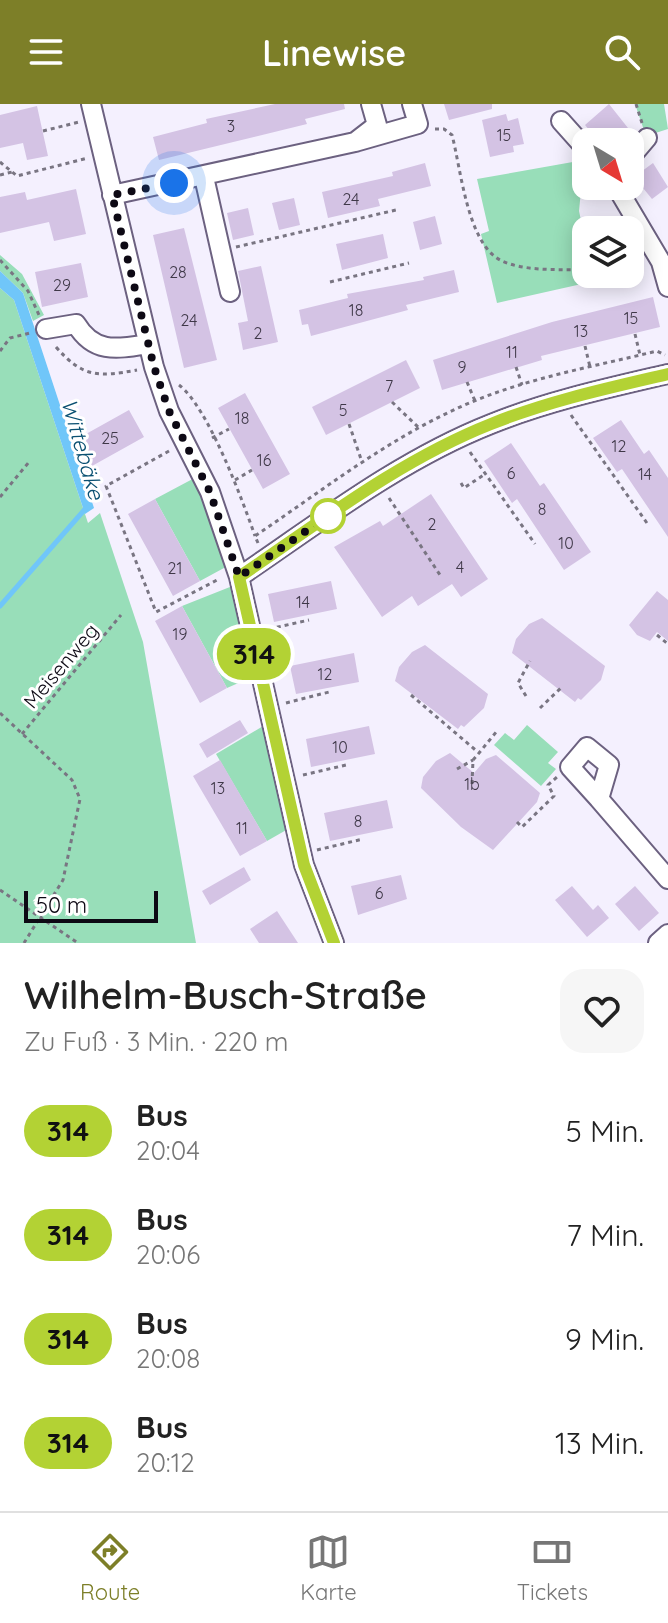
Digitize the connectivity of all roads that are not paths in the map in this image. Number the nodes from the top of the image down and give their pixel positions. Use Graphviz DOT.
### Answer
graph roads {
  1 [pos="371,104"];
  2 [pos="412,104"];
  3 [pos="93,111"];
  4 [pos="561,121"];
  5 [pos="572,133"];
  6 [pos="647,138"];
  7 [pos="355,142"];
  8 [pos="644,142"];
  9 [pos="204,177"];
  10 [pos="112,195"];
  11 [pos="624,200"];
  12 [pos="668,287"];
  13 [pos="230,292"];
  14 [pos="46,329"];
  15 [pos="148,344"];
  16 [pos="668,374"];
  17 [pos="238,573"];
  18 [pos="599,799"];
  19 [pos="668,879"];
  20 [pos="668,934"];
  21 [pos="334,943"];
  22 [pos="658,943"];
  1 -- 7 [label="street"];
  2 -- 7 [label="street"];
  3 -- 10 [label="street"];
  4 -- 5 [label="street"];
  6 -- 8 [label="street"];
  7 -- 9 [label="street"];
  9 -- 10 [label="street"];
  9 -- 13 [label="street"];
  10 -- 15 [label="street"];
  11 -- 12 [label="street"];
  14 -- 15 [label="street"];
  15 -- 17 [label="street"];
  16 -- 17 [label="street"];
  17 -- 21 [label="street"];
  18 -- 18 [label="street"];
  18 -- 19 [label="street"];
  20 -- 22 [label="street"];
}
